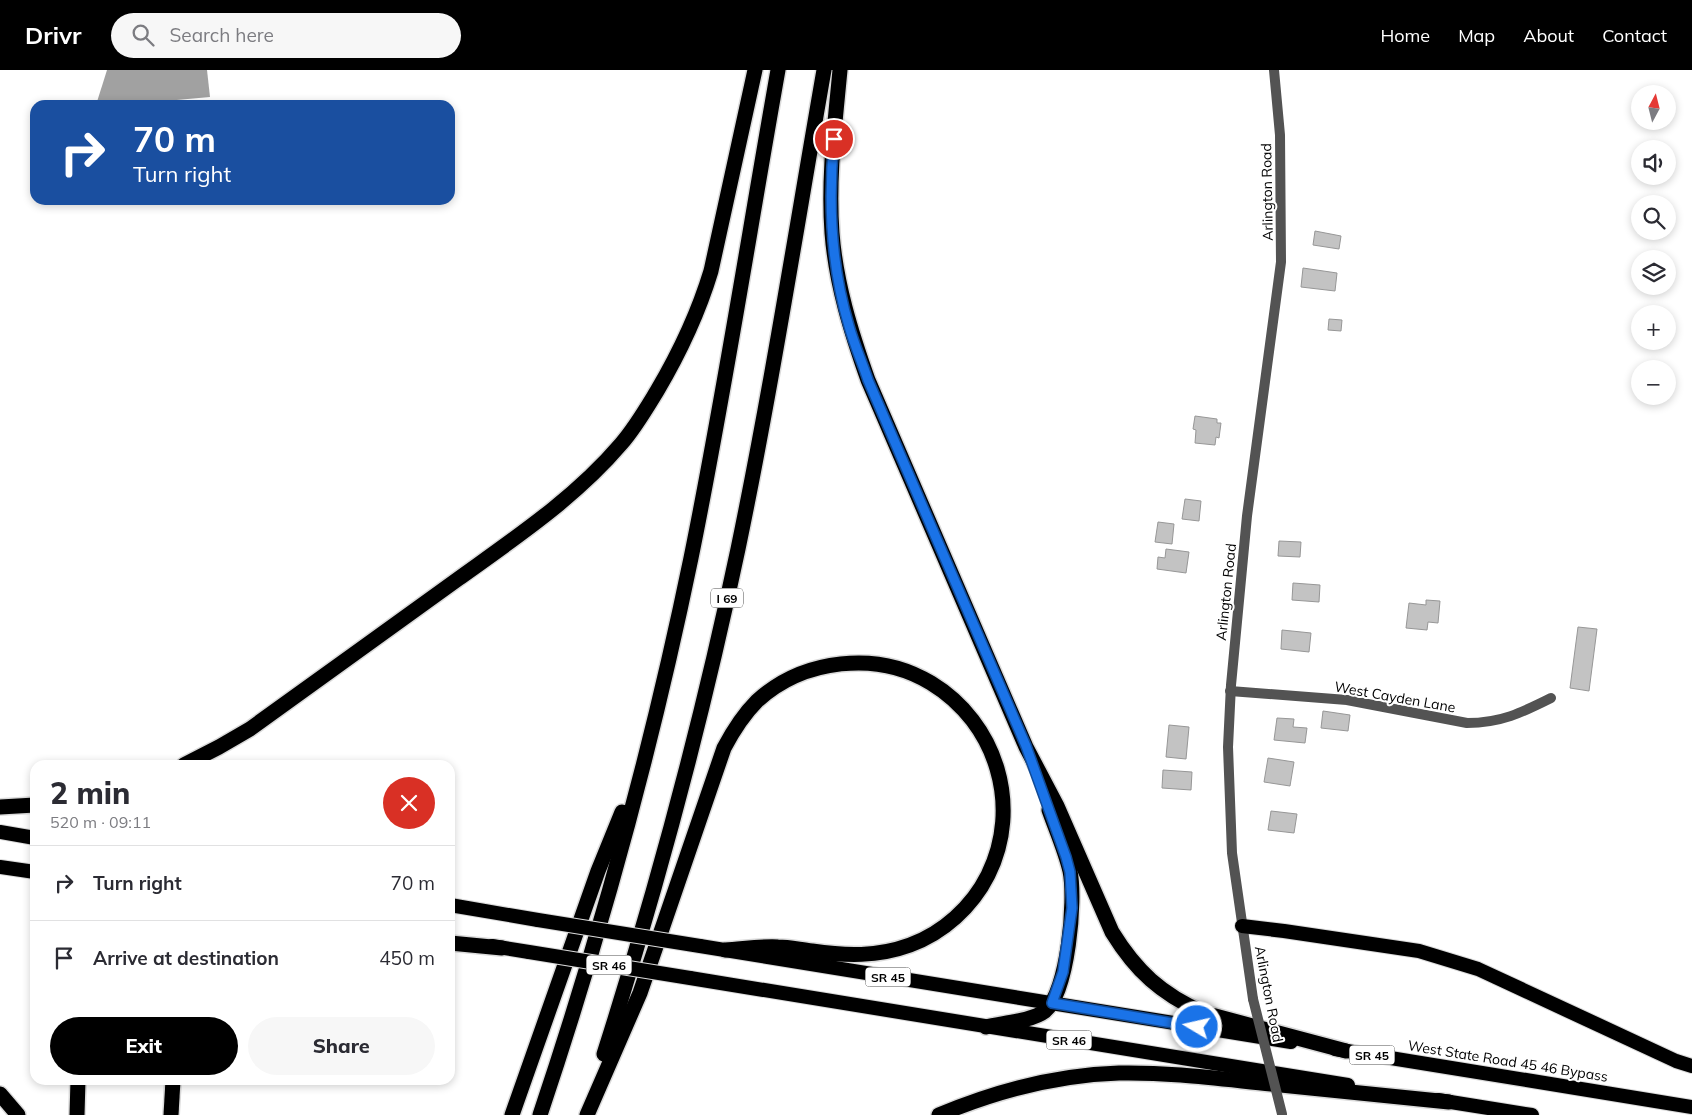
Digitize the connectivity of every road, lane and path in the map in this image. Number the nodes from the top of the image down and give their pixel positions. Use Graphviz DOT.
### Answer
graph roads {
  1 [pos="756,70"];
  2 [pos="778,70"];
  3 [pos="824,70"];
  4 [pos="840,70"];
  5 [pos="1274,70"];
  6 [pos="1230,691"];
  7 [pos="1551,698"];
  8 [pos="1026,746"];
  9 [pos="646,753"];
  10 [pos="194,760"];
  11 [pos="30,805"];
  12 [pos="0,807"];
  13 [pos="0,832"];
  14 [pos="30,837"];
  15 [pos="0,867"];
  16 [pos="30,871"];
  17 [pos="455,906"];
  18 [pos="1242,926"];
  19 [pos="455,942"];
  20 [pos="502,948"];
  21 [pos="725,950"];
  22 [pos="1052,1003"];
  23 [pos="986,1027"];
  24 [pos="1346,1051"];
  25 [pos="1692,1066"];
  26 [pos="78,1085"];
  27 [pos="173,1085"];
  28 [pos="0,1094"];
  29 [pos="1449,1102"];
  30 [pos="1692,1107"];
  31 [pos="18,1115"];
  32 [pos="77,1115"];
  33 [pos="171,1115"];
  34 [pos="512,1115"];
  35 [pos="540,1115"];
  36 [pos="585,1115"];
  37 [pos="939,1115"];
  38 [pos="1282,1115"];
  39 [pos="1532,1115"];
  1 -- 10 [label="highway"];
  2 -- 9 [label="highway"];
  3 -- 36 [label="highway, I 69"];
  4 -- 8 [label="highway"];
  5 -- 6 [label="street, Arlington Road"];
  6 -- 7 [label="street, West Cayden Lane"];
  6 -- 18 [label="street, Arlington Road"];
  8 -- 22 [label="highway"];
  8 -- 24 [label="highway"];
  9 -- 34 [label="highway"];
  9 -- 35 [label="highway"];
  11 -- 12 [label="highway"];
  13 -- 14 [label="highway"];
  15 -- 16 [label="highway"];
  17 -- 21 [label="highway, SR 45, bridge"];
  18 -- 25 [label="highway"];
  18 -- 38 [label="street, Arlington Road, bridge"];
  19 -- 20 [label="highway"];
  20 -- 23 [label="highway, SR 46, bridge"];
  21 -- 22 [label="highway, SR 45"];
  21 -- 36 [label="highway"];
  22 -- 23 [label="highway"];
  22 -- 24 [label="highway, West State Road 45 46 Bypass / SR 45"];
  23 -- 29 [label="highway, SR 46"];
  24 -- 30 [label="highway, West State Road 45 46 Bypass / SR 45"];
  26 -- 32 [label="highway"];
  27 -- 33 [label="highway"];
  28 -- 31 [label="highway"];
  29 -- 37 [label="highway"];
  29 -- 39 [label="highway"];
}
